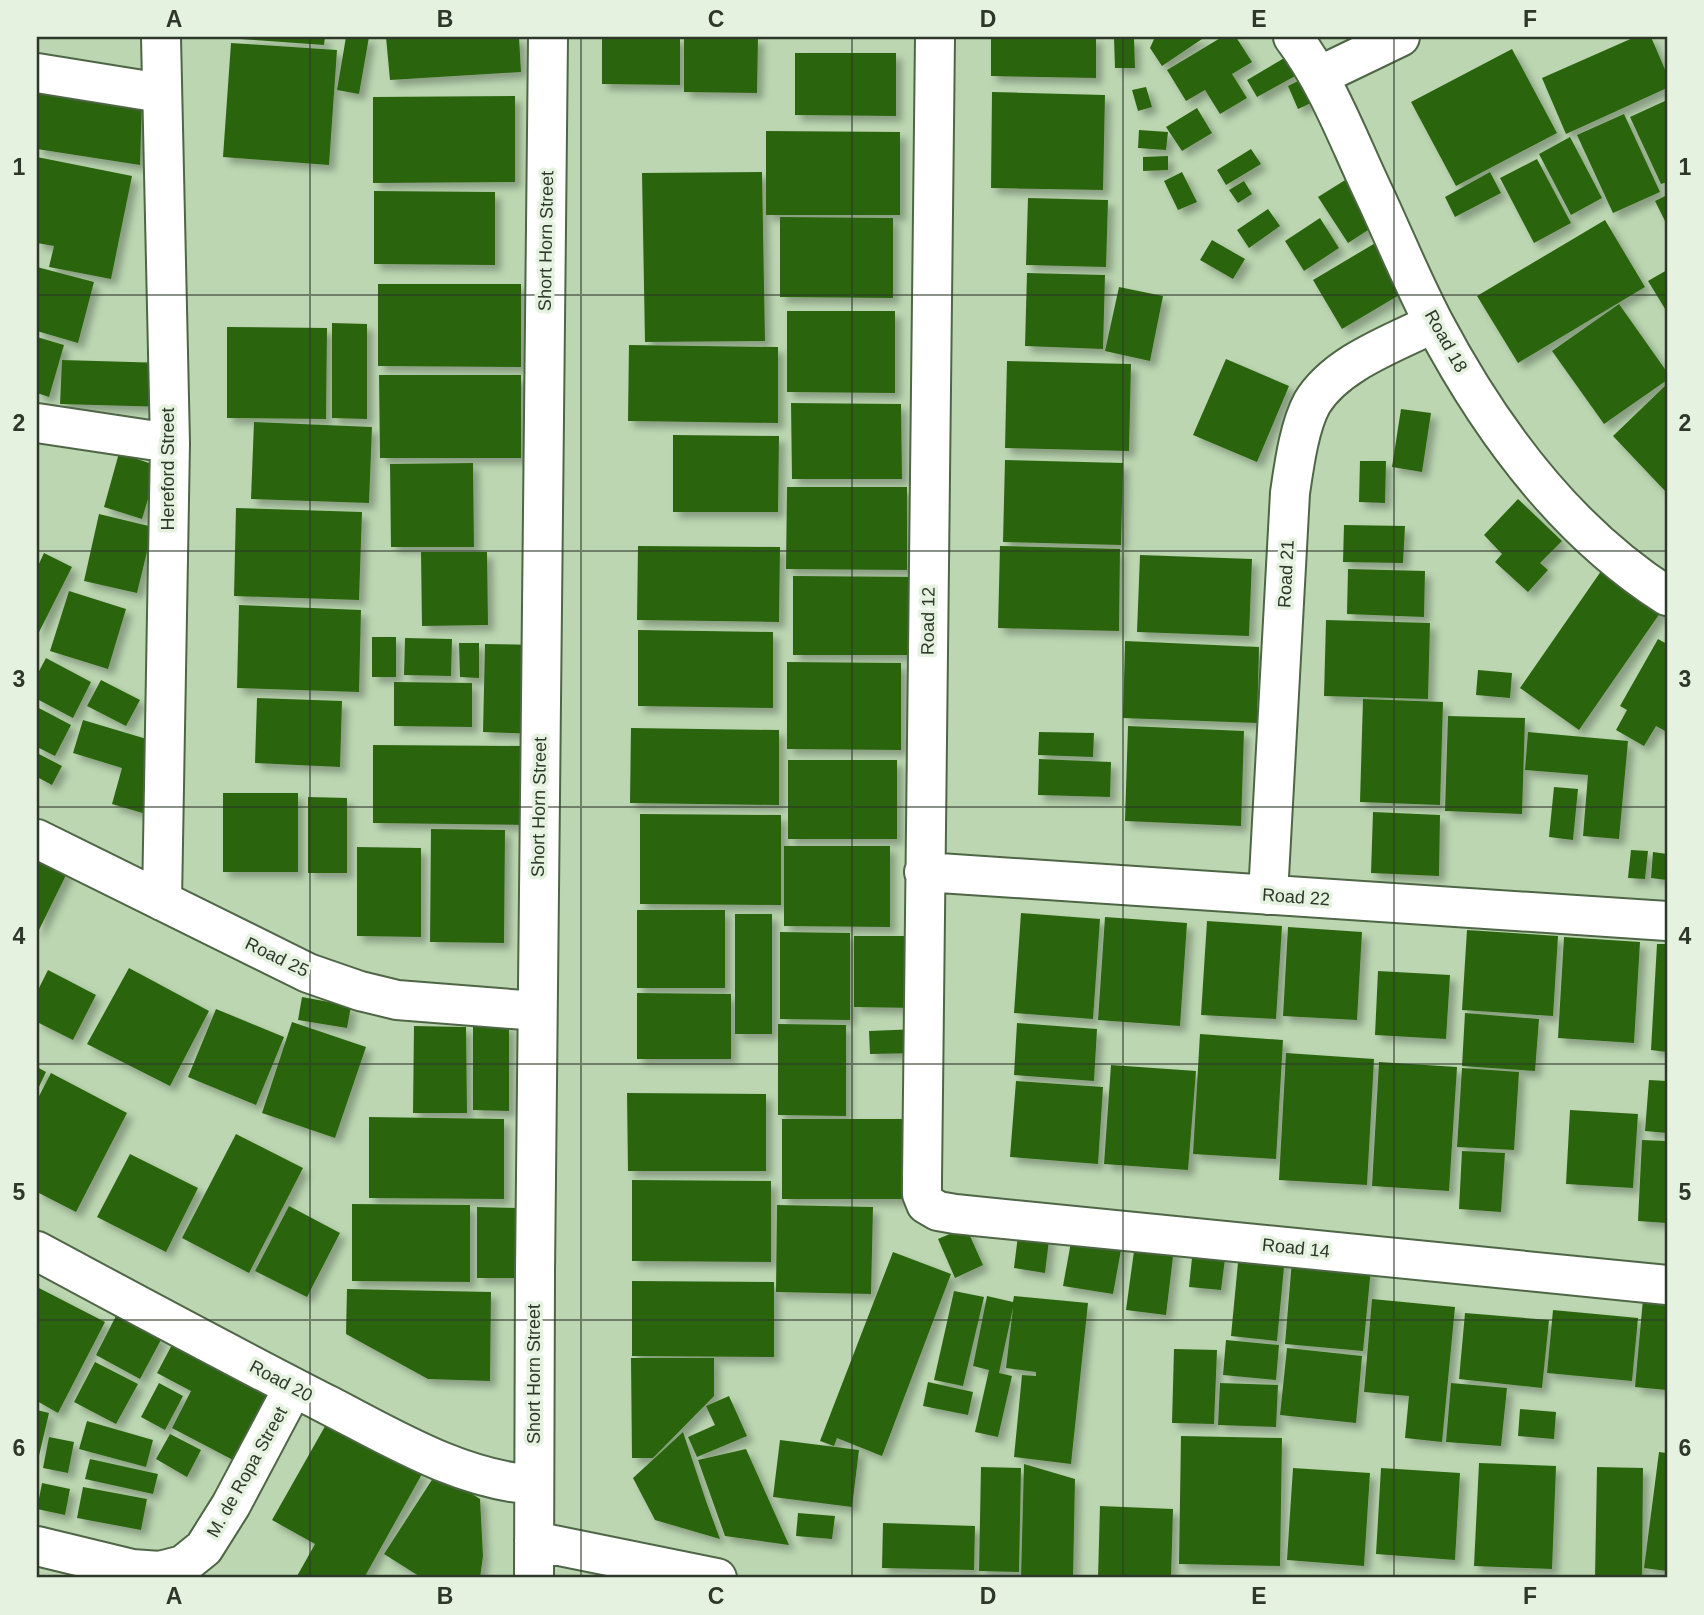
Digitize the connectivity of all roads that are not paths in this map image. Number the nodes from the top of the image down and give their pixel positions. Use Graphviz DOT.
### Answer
graph roads {
  1 [pos="161,37"];
  2 [pos="548,37"];
  3 [pos="935,37"];
  4 [pos="1293,37"];
  5 [pos="1400,37"];
  6 [pos="37,73"];
  7 [pos="1319,76"];
  8 [pos="161,93"];
  9 [pos="1434,323"];
  10 [pos="37,422"];
  11 [pos="170,443"];
  12 [pos="1667,596"];
  13 [pos="37,839"];
  14 [pos="924,872"];
  15 [pos="1268,895"];
  16 [pos="162,901"];
  17 [pos="1667,921"];
  18 [pos="537,1011"];
  19 [pos="926,1204"];
  20 [pos="37,1251"];
  21 [pos="1667,1285"];
  22 [pos="293,1388"];
  23 [pos="534,1485"];
  24 [pos="37,1546"];
  25 [pos="534,1560"];
  26 [pos="717,1578"];
  1 -- 8 [label="street, Hereford Street"];
  2 -- 18 [label="street, Short Horn Street"];
  3 -- 14 [label="street, Road 12"];
  4 -- 7 [label="street, Road 18"];
  5 -- 7 [label="street"];
  6 -- 8 [label="street"];
  7 -- 9 [label="street, Road 18"];
  8 -- 11 [label="street, Hereford Street"];
  9 -- 12 [label="street, Road 18"];
  9 -- 15 [label="street, Road 21"];
  10 -- 11 [label="street"];
  11 -- 16 [label="street, Hereford Street"];
  13 -- 16 [label="street, Road 25"];
  14 -- 15 [label="street, Road 22"];
  14 -- 19 [label="street, Road 12"];
  15 -- 17 [label="street, Road 22"];
  16 -- 18 [label="street, Road 25"];
  18 -- 23 [label="street, Short Horn Street"];
  19 -- 21 [label="street, Road 14"];
  20 -- 22 [label="street, Road 20"];
  22 -- 23 [label="street, Road 20"];
  22 -- 24 [label="street, M. de Ropa Street"];
  23 -- 25 [label="street, Short Horn Street"];
  25 -- 26 [label="street"];
}
